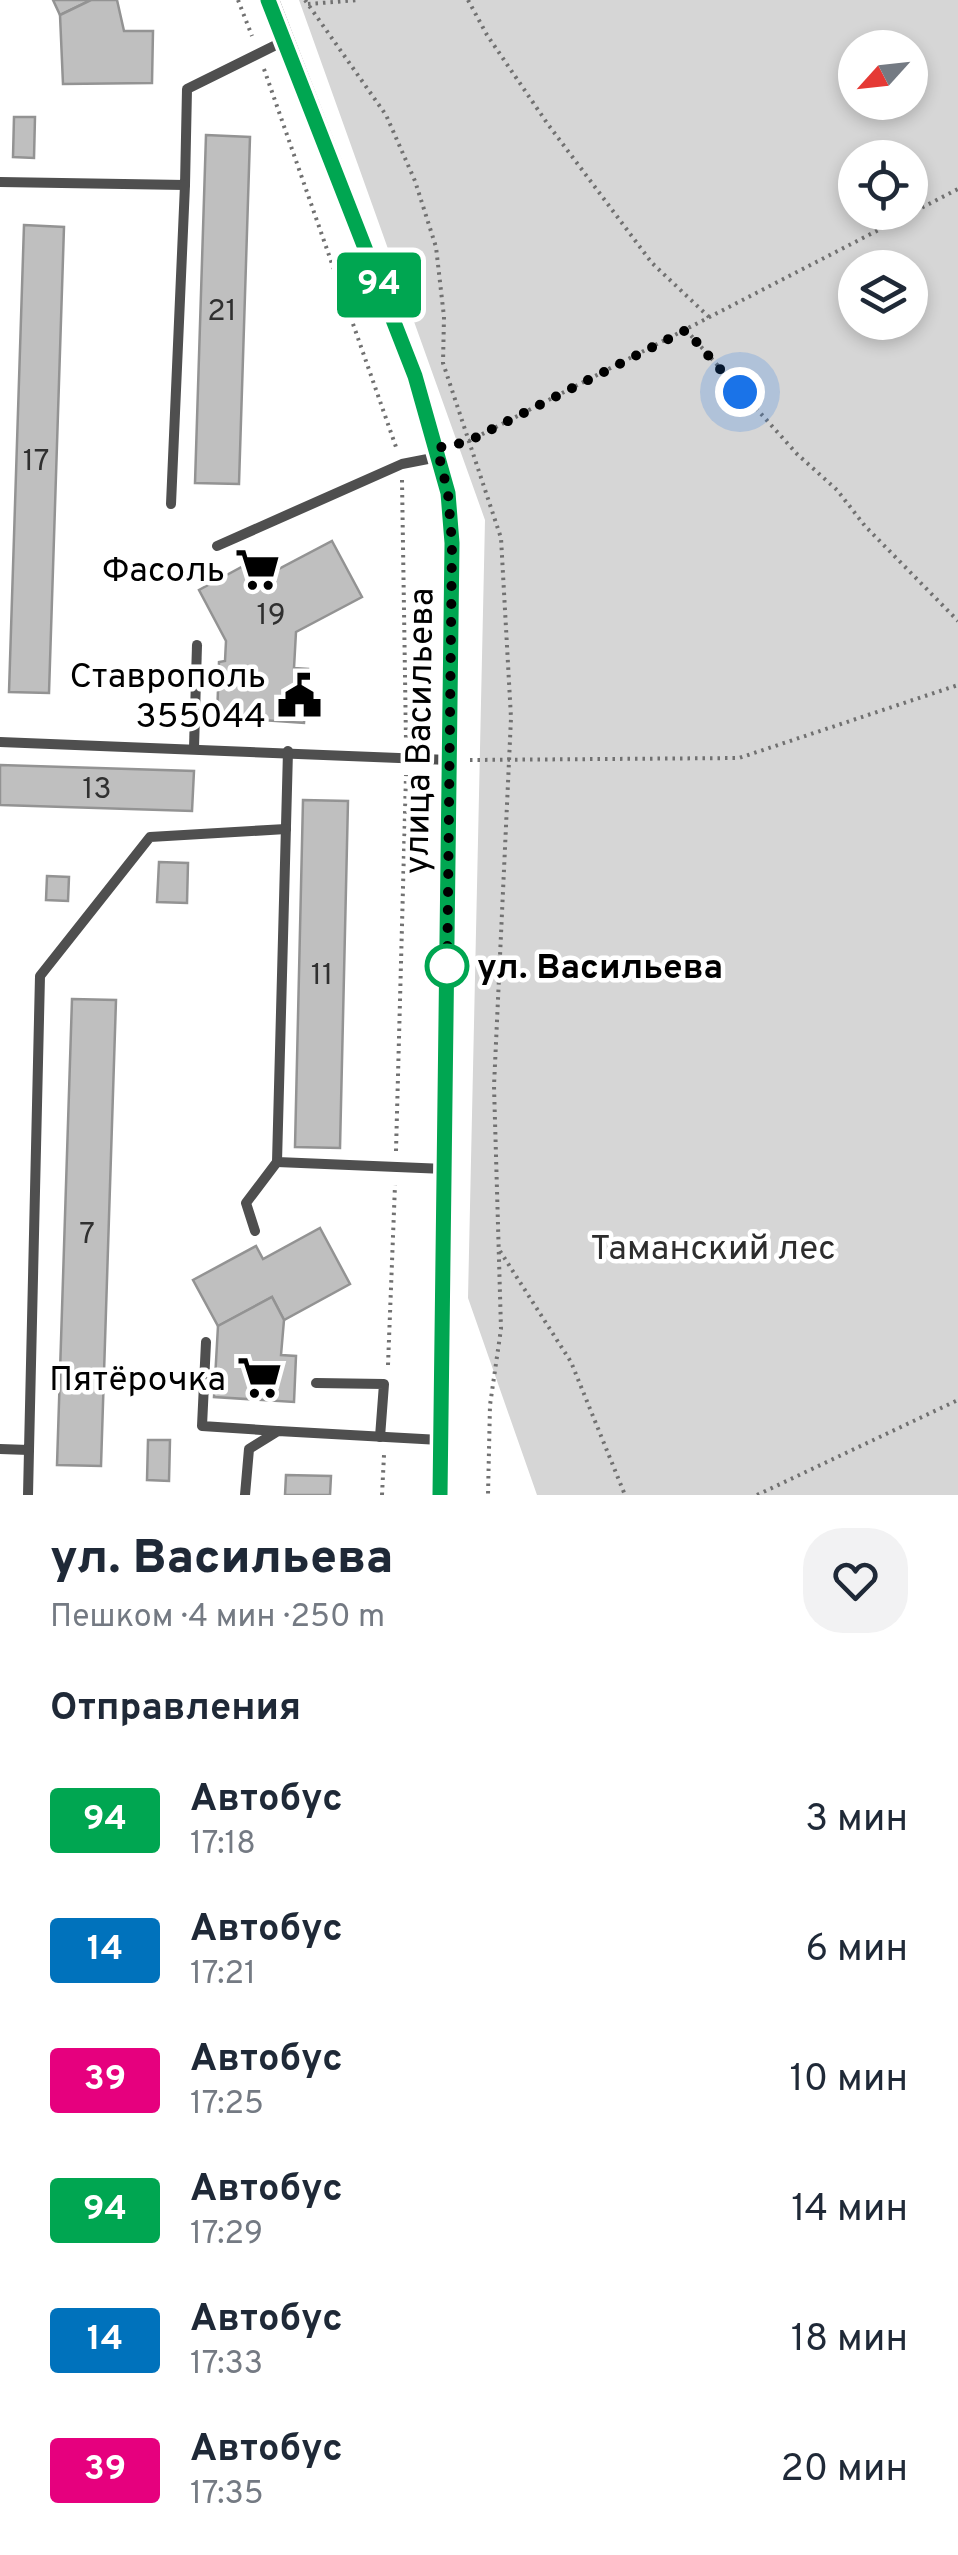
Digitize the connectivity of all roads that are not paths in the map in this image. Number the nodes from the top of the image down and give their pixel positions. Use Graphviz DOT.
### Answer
graph roads {
  1 [pos="268,0"];
  2 [pos="284,41"];
  3 [pos="0,182"];
  4 [pos="186,185"];
  5 [pos="438,452"];
  6 [pos="170,504"];
  7 [pos="217,546"];
  8 [pos="197,645"];
  9 [pos="0,742"];
  10 [pos="194,748"];
  11 [pos="288,751"];
  12 [pos="450,760"];
  13 [pos="286,829"];
  14 [pos="278,1162"];
  15 [pos="445,1169"];
  16 [pos="256,1230"];
  17 [pos="206,1342"];
  18 [pos="316,1383"];
  19 [pos="278,1431"];
  20 [pos="382,1437"];
  21 [pos="442,1440"];
  22 [pos="0,1449"];
  23 [pos="29,1450"];
  24 [pos="28,1495"];
  25 [pos="245,1495"];
  26 [pos="440,1495"];
  1 -- 2 [label="street, улица Васильева"];
  2 -- 4 [label="lane"];
  2 -- 5 [label="street, улица Васильева"];
  3 -- 4 [label="lane"];
  4 -- 6 [label="lane"];
  5 -- 7 [label="lane"];
  5 -- 12 [label="street, улица Васильева"];
  8 -- 10 [label="lane"];
  9 -- 10 [label="lane"];
  10 -- 11 [label="lane"];
  11 -- 12 [label="lane"];
  11 -- 13 [label="lane"];
  12 -- 15 [label="street, улица Васильева"];
  13 -- 14 [label="lane"];
  13 -- 23 [label="lane"];
  14 -- 15 [label="lane"];
  14 -- 16 [label="lane"];
  15 -- 21 [label="street, улица Васильева"];
  17 -- 19 [label="lane"];
  18 -- 20 [label="lane"];
  19 -- 20 [label="lane"];
  19 -- 25 [label="lane"];
  20 -- 21 [label="lane"];
  21 -- 26 [label="street, улица Васильева"];
  22 -- 23 [label="lane"];
  23 -- 24 [label="lane"];
}
